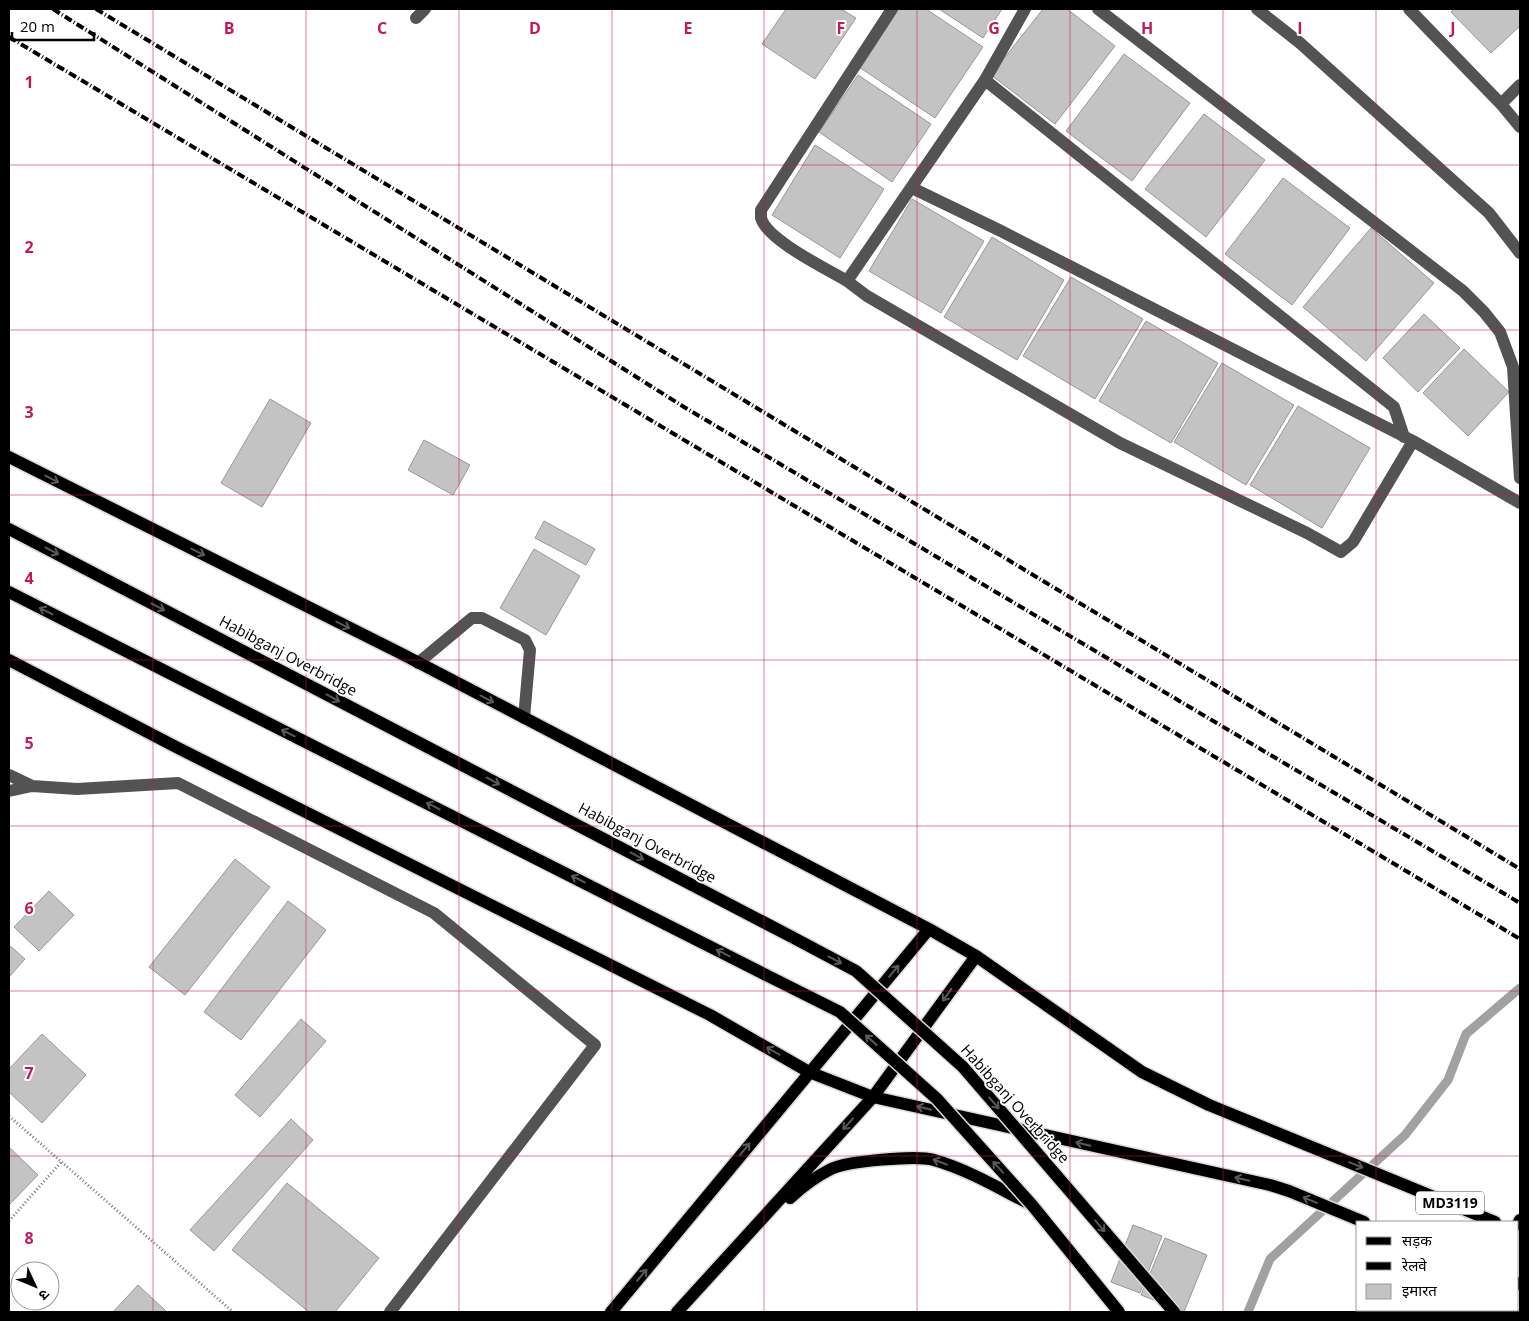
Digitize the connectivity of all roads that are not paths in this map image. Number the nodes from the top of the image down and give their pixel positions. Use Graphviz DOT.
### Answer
graph roads {
  1 [pos="892,9"];
  2 [pos="1025,9"];
  3 [pos="1098,9"];
  4 [pos="1257,9"];
  5 [pos="1409,9"];
  6 [pos="985,80"];
  7 [pos="1520,85"];
  8 [pos="1501,104"];
  9 [pos="1520,127"];
  10 [pos="912,188"];
  11 [pos="1520,253"];
  12 [pos="847,281"];
  13 [pos="1409,439"];
  14 [pos="9,457"];
  15 [pos="1520,478"];
  16 [pos="1520,503"];
  17 [pos="9,529"];
  18 [pos="9,592"];
  19 [pos="9,660"];
  20 [pos="418,663"];
  21 [pos="524,718"];
  22 [pos="9,775"];
  23 [pos="32,786"];
  24 [pos="9,792"];
  25 [pos="929,930"];
  26 [pos="976,956"];
  27 [pos="809,1072"];
  28 [pos="873,1097"];
  29 [pos="1032,1205"];
  30 [pos="1362,1221"];
  31 [pos="1493,1221"];
  32 [pos="390,1312"];
  33 [pos="611,1312"];
  34 [pos="677,1312"];
  35 [pos="687,1312"];
  36 [pos="1119,1312"];
  37 [pos="1174,1312"];
  1 -- 12 [label="street"];
  2 -- 6 [label="street"];
  3 -- 15 [label="street"];
  4 -- 11 [label="street"];
  5 -- 8 [label="street"];
  6 -- 10 [label="street"];
  6 -- 13 [label="street"];
  7 -- 8 [label="street"];
  8 -- 9 [label="street"];
  10 -- 12 [label="street"];
  10 -- 13 [label="street"];
  12 -- 13 [label="street"];
  13 -- 16 [label="street"];
  14 -- 20 [label="main road, one-way"];
  17 -- 37 [label="main road, Habibganj Overbridge, one-way, bridge"];
  29 -- 18 [label="main road, one-way, bridge"];
  27 -- 19 [label="main road, one-way"];
  20 -- 21 [label="main road, one-way"];
  20 -- 21 [label="street"];
  21 -- 25 [label="main road"];
  22 -- 23 [label="street"];
  23 -- 24 [label="street"];
  23 -- 32 [label="street"];
  25 -- 26 [label="main road"];
  27 -- 25 [label="main road, one-way"];
  26 -- 28 [label="main road, one-way"];
  26 -- 31 [label="main road, MD3119, one-way"];
  27 -- 28 [label="main road"];
  33 -- 27 [label="main road, one-way"];
  30 -- 28 [label="main road, one-way"];
  28 -- 34 [label="main road, one-way"];
  29 -- 35 [label="main road, one-way"];
  29 -- 36 [label="main road, bridge"];
}
